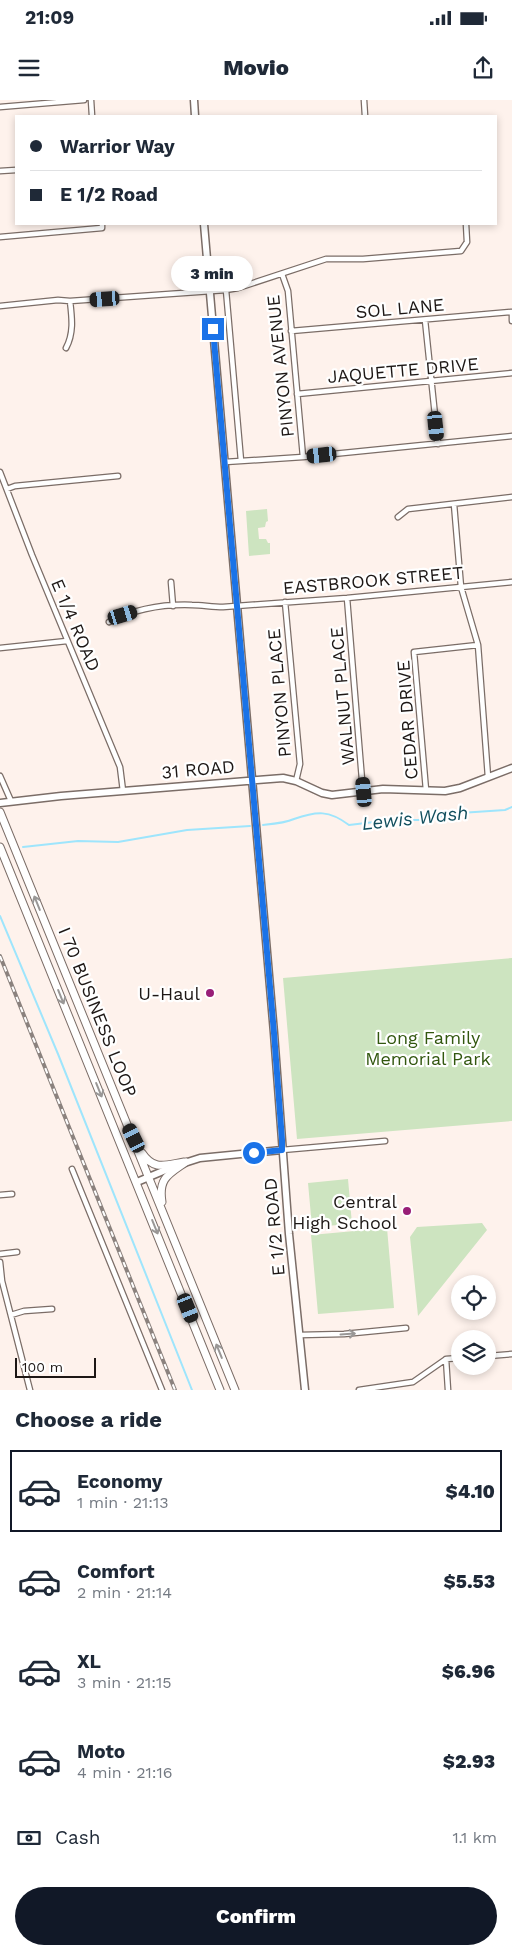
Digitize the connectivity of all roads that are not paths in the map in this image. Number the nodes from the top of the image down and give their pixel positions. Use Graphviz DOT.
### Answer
graph roads {
  1 [pos="84,100"];
  2 [pos="91,100"];
  3 [pos="194,100"];
  4 [pos="364,100"];
  5 [pos="0,107"];
  6 [pos="92,115"];
  7 [pos="195,115"];
  8 [pos="365,115"];
  9 [pos="15,170"];
  10 [pos="0,171"];
  11 [pos="204,225"];
  12 [pos="466,225"];
  13 [pos="102,226"];
  14 [pos="0,237"];
  15 [pos="282,274"];
  16 [pos="226,290"];
  17 [pos="210,291"];
  18 [pos="70,301"];
  19 [pos="0,306"];
  20 [pos="512,312"];
  21 [pos="425,320"];
  22 [pos="512,321"];
  23 [pos="291,331"];
  24 [pos="66,348"];
  25 [pos="512,374"];
  26 [pos="431,382"];
  27 [pos="298,394"];
  28 [pos="512,436"];
  29 [pos="438,444"];
  30 [pos="303,457"];
  31 [pos="241,461"];
  32 [pos="225,462"];
  33 [pos="0,472"];
  34 [pos="118,476"];
  35 [pos="6,489"];
  36 [pos="512,497"];
  37 [pos="454,504"];
  38 [pos="398,517"];
  39 [pos="171,582"];
  40 [pos="512,582"];
  41 [pos="460,587"];
  42 [pos="347,598"];
  43 [pos="285,602"];
  44 [pos="173,606"];
  45 [pos="237,606"];
  46 [pos="109,622"];
  47 [pos="67,640"];
  48 [pos="478,645"];
  49 [pos="0,648"];
  50 [pos="512,768"];
  51 [pos="0,776"];
  52 [pos="488,777"];
  53 [pos="253,779"];
  54 [pos="296,781"];
  55 [pos="426,790"];
  56 [pos="123,791"];
  57 [pos="364,792"];
  58 [pos="11,800"];
  59 [pos="0,803"];
  60 [pos="0,812"];
  61 [pos="0,847"];
  62 [pos="128,1124"];
  63 [pos="385,1141"];
  64 [pos="282,1150"];
  65 [pos="186,1162"];
  66 [pos="72,1169"];
  67 [pos="149,1177"];
  68 [pos="137,1182"];
  69 [pos="12,1194"];
  70 [pos="0,1195"];
  71 [pos="172,1233"];
  72 [pos="17,1252"];
  73 [pos="0,1254"];
  74 [pos="0,1262"];
  75 [pos="52,1309"];
  76 [pos="11,1315"];
  77 [pos="406,1328"];
  78 [pos="300,1335"];
  79 [pos="512,1354"];
  80 [pos="496,1355"];
  81 [pos="446,1359"];
  82 [pos="451,1359"];
  83 [pos="30,1390"];
  84 [pos="162,1390"];
  85 [pos="220,1390"];
  86 [pos="235,1390"];
  87 [pos="305,1390"];
  88 [pos="359,1390"];
  89 [pos="448,1390"];
  1 -- 5 [label="street"];
  2 -- 6 [label="street"];
  3 -- 7 [label="main road"];
  4 -- 8 [label="street"];
  9 -- 10 [label="street"];
  11 -- 17 [label="main road, E 1/2 ROAD"];
  12 -- 15 [label="street"];
  13 -- 14 [label="street"];
  15 -- 16 [label="street"];
  15 -- 23 [label="street, PINYON AVENUE"];
  16 -- 17 [label="street"];
  16 -- 31 [label="street"];
  17 -- 18 [label="street"];
  17 -- 32 [label="main road, E 1/2 ROAD"];
  18 -- 19 [label="street"];
  18 -- 24 [label="street"];
  20 -- 21 [label="street, SOL LANE"];
  20 -- 22 [label="street"];
  21 -- 23 [label="street, SOL LANE"];
  21 -- 26 [label="street"];
  23 -- 27 [label="street, PINYON AVENUE"];
  25 -- 26 [label="street, JAQUETTE DRIVE"];
  26 -- 27 [label="street, JAQUETTE DRIVE"];
  26 -- 29 [label="street"];
  27 -- 30 [label="street, PINYON AVENUE"];
  28 -- 29 [label="street"];
  29 -- 30 [label="street"];
  30 -- 31 [label="street"];
  31 -- 32 [label="street"];
  32 -- 45 [label="main road, E 1/2 ROAD"];
  33 -- 35 [label="street, E 1/4 ROAD"];
  34 -- 35 [label="street"];
  35 -- 47 [label="street, E 1/4 ROAD"];
  36 -- 37 [label="street"];
  37 -- 38 [label="street"];
  37 -- 41 [label="street"];
  39 -- 44 [label="street"];
  40 -- 41 [label="street, EASTBROOK STREET"];
  41 -- 42 [label="street, EASTBROOK STREET"];
  41 -- 48 [label="street"];
  42 -- 43 [label="street, EASTBROOK STREET"];
  42 -- 57 [label="street, WALNUT PLACE"];
  43 -- 45 [label="street, EASTBROOK STREET"];
  43 -- 54 [label="street, PINYON PLACE"];
  44 -- 45 [label="street, EASTBROOK STREET"];
  44 -- 46 [label="street, EASTBROOK STREET"];
  45 -- 53 [label="main road, E 1/2 ROAD"];
  47 -- 49 [label="street"];
  47 -- 56 [label="street, E 1/4 ROAD"];
  48 -- 52 [label="street"];
  48 -- 55 [label="street, CEDAR DRIVE"];
  50 -- 52 [label="main road, 31 ROAD"];
  51 -- 58 [label="street"];
  52 -- 55 [label="main road, 31 ROAD"];
  53 -- 54 [label="main road, 31 ROAD"];
  53 -- 56 [label="main road, 31 ROAD"];
  53 -- 64 [label="main road, E 1/2 ROAD"];
  54 -- 57 [label="main road, 31 ROAD"];
  55 -- 57 [label="main road, 31 ROAD"];
  56 -- 58 [label="main road, 31 ROAD"];
  58 -- 59 [label="main road, 31 ROAD"];
  62 -- 60 [label="main road, I 70 BUSINESS LOOP, one-way"];
  61 -- 68 [label="main road, I 70 BUSINESS LOOP, one-way"];
  62 -- 65 [label="main road"];
  62 -- 67 [label="main road, I 70 BUSINESS LOOP"];
  63 -- 64 [label="street"];
  64 -- 65 [label="main road"];
  64 -- 78 [label="main road, E 1/2 ROAD"];
  65 -- 67 [label="main road"];
  65 -- 71 [label="main road"];
  66 -- 84 [label="street"];
  67 -- 68 [label="main road"];
  67 -- 71 [label="main road, I 70 BUSINESS LOOP"];
  68 -- 85 [label="main road, I 70 BUSINESS LOOP, one-way"];
  69 -- 70 [label="street"];
  86 -- 71 [label="main road, I 70 BUSINESS LOOP, one-way"];
  72 -- 73 [label="street"];
  74 -- 76 [label="street"];
  75 -- 76 [label="street"];
  76 -- 83 [label="street"];
  78 -- 77 [label="street, one-way"];
  78 -- 87 [label="main road, E 1/2 ROAD"];
  79 -- 80 [label="street"];
  81 -- 82 [label="street"];
  81 -- 88 [label="street"];
  81 -- 89 [label="street"];
}
